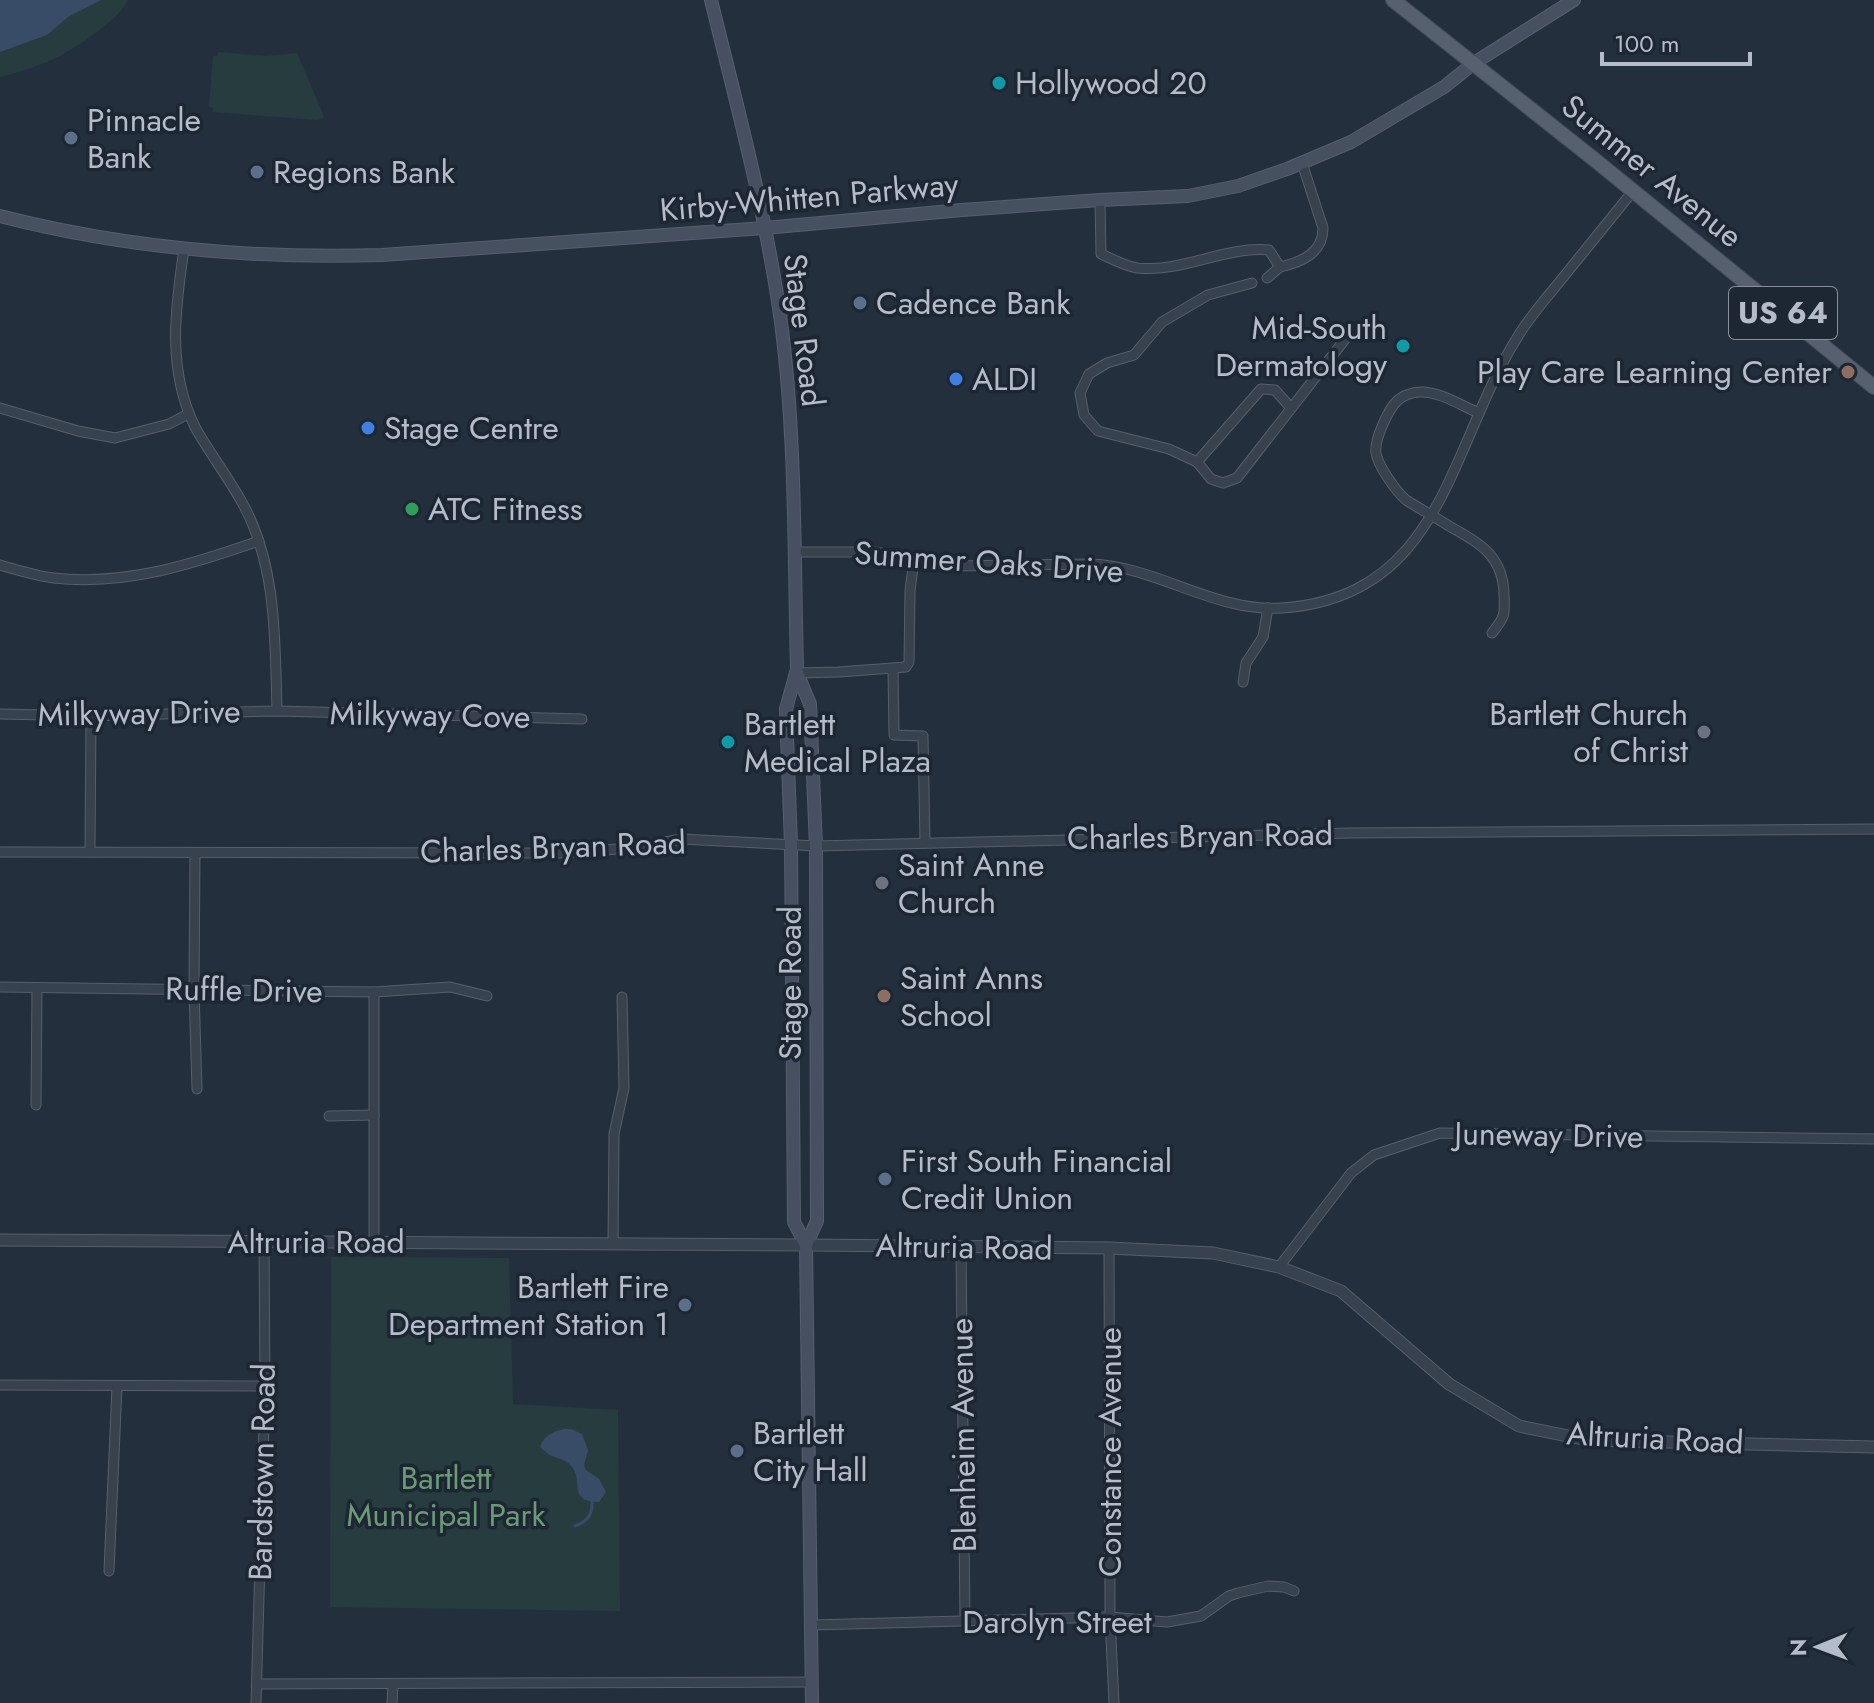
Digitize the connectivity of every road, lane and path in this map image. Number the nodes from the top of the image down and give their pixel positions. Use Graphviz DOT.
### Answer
graph roads {
  1 [pos="711,0"];
  2 [pos="1393,0"];
  3 [pos="1574,0"];
  4 [pos="1474,63"];
  5 [pos="1302,163"];
  6 [pos="1633,191"];
  7 [pos="1100,200"];
  8 [pos="0,216"];
  9 [pos="765,228"];
  10 [pos="184,249"];
  11 [pos="1280,267"];
  12 [pos="1267,278"];
  13 [pos="1252,283"];
  14 [pos="1353,329"];
  15 [pos="1874,387"];
  16 [pos="0,408"];
  17 [pos="1291,408"];
  18 [pos="1479,413"];
  19 [pos="188,414"];
  20 [pos="1197,462"];
  21 [pos="1432,516"];
  22 [pos="259,541"];
  23 [pos="794,552"];
  24 [pos="914,559"];
  25 [pos="0,565"];
  26 [pos="1268,608"];
  27 [pos="1492,633"];
  28 [pos="893,669"];
  29 [pos="797,673"];
  30 [pos="1243,682"];
  31 [pos="277,711"];
  32 [pos="0,714"];
  33 [pos="91,716"];
  34 [pos="582,719"];
  35 [pos="1874,829"];
  36 [pos="925,843"];
  37 [pos="791,845"];
  38 [pos="816,846"];
  39 [pos="90,851"];
  40 [pos="0,852"];
  41 [pos="195,854"];
  42 [pos="0,987"];
  43 [pos="37,988"];
  44 [pos="194,990"];
  45 [pos="374,992"];
  46 [pos="487,996"];
  47 [pos="622,997"];
  48 [pos="816,1035"];
  49 [pos="792,1036"];
  50 [pos="197,1089"];
  51 [pos="36,1105"];
  52 [pos="374,1115"];
  53 [pos="329,1116"];
  54 [pos="1874,1139"];
  55 [pos="0,1240"];
  56 [pos="264,1241"];
  57 [pos="374,1242"];
  58 [pos="613,1244"];
  59 [pos="806,1245"];
  60 [pos="961,1248"];
  61 [pos="1109,1248"];
  62 [pos="1279,1267"];
  63 [pos="0,1385"];
  64 [pos="117,1386"];
  65 [pos="265,1386"];
  66 [pos="1874,1447"];
  67 [pos="109,1571"];
  68 [pos="1294,1591"];
  69 [pos="1110,1617"];
  70 [pos="965,1622"];
  71 [pos="811,1625"];
  72 [pos="811,1682"];
  73 [pos="257,1684"];
  74 [pos="393,1684"];
  75 [pos="256,1703"];
  76 [pos="392,1703"];
  77 [pos="812,1703"];
  78 [pos="1114,1703"];
  1 -- 9 [label="main road, Stage Road"];
  2 -- 4 [label="main road, Summer Avenue / US 64"];
  3 -- 4 [label="main road, Kirby-Whitten Parkway"];
  4 -- 5 [label="main road, Kirby-Whitten Parkway"];
  4 -- 6 [label="main road, Summer Avenue / US 64"];
  5 -- 7 [label="main road, Kirby-Whitten Parkway"];
  5 -- 11 [label="street"];
  6 -- 15 [label="main road, Summer Avenue / US 64"];
  6 -- 18 [label="street, Summer Oaks Drive"];
  7 -- 9 [label="main road, Kirby-Whitten Parkway"];
  7 -- 11 [label="street"];
  8 -- 10 [label="main road, Kirby-Whitten Parkway"];
  9 -- 10 [label="main road, Kirby-Whitten Parkway"];
  9 -- 23 [label="main road, Stage Road"];
  10 -- 19 [label="street"];
  11 -- 12 [label="street"];
  13 -- 20 [label="street"];
  14 -- 17 [label="street"];
  16 -- 19 [label="street"];
  17 -- 20 [label="street"];
  17 -- 20 [label="street"];
  18 -- 21 [label="street, Summer Oaks Drive"];
  18 -- 21 [label="street"];
  19 -- 22 [label="street"];
  21 -- 26 [label="street, Summer Oaks Drive"];
  21 -- 27 [label="street"];
  22 -- 25 [label="street"];
  22 -- 31 [label="street"];
  23 -- 24 [label="street, Summer Oaks Drive"];
  23 -- 29 [label="main road, Stage Road"];
  24 -- 26 [label="street, Summer Oaks Drive"];
  24 -- 28 [label="street"];
  26 -- 30 [label="street"];
  28 -- 29 [label="street"];
  28 -- 36 [label="street"];
  29 -- 37 [label="main road, Stage Road"];
  29 -- 38 [label="main road, Stage Road"];
  31 -- 33 [label="street, Milkyway Drive"];
  31 -- 34 [label="street, Milkyway Cove"];
  32 -- 33 [label="street, Milkyway Drive"];
  33 -- 39 [label="street"];
  35 -- 36 [label="street, Charles Bryan Road"];
  36 -- 38 [label="street, Charles Bryan Road"];
  37 -- 38 [label="street, Charles Bryan Road"];
  37 -- 41 [label="street, Charles Bryan Road"];
  37 -- 49 [label="main road, Stage Road"];
  38 -- 48 [label="main road, Stage Road"];
  39 -- 40 [label="street, Charles Bryan Road"];
  39 -- 41 [label="street, Charles Bryan Road"];
  41 -- 44 [label="street"];
  42 -- 43 [label="street, Ruffle Drive"];
  43 -- 44 [label="street, Ruffle Drive"];
  43 -- 51 [label="street"];
  44 -- 45 [label="street, Ruffle Drive"];
  44 -- 50 [label="street"];
  45 -- 46 [label="street, Ruffle Drive"];
  45 -- 52 [label="street"];
  47 -- 58 [label="street"];
  48 -- 49 [label="main road"];
  48 -- 59 [label="main road, Stage Road"];
  49 -- 59 [label="main road, Stage Road"];
  52 -- 53 [label="street"];
  52 -- 57 [label="street"];
  54 -- 62 [label="street, Juneway Drive"];
  55 -- 56 [label="street, Altruria Road"];
  56 -- 57 [label="street, Altruria Road"];
  56 -- 65 [label="street, Bardstown Road"];
  57 -- 58 [label="street, Altruria Road"];
  58 -- 59 [label="street, Altruria Road"];
  59 -- 60 [label="street, Altruria Road"];
  59 -- 71 [label="main road, Stage Road"];
  60 -- 61 [label="street, Altruria Road"];
  60 -- 70 [label="street, Blenheim Avenue"];
  61 -- 62 [label="street, Altruria Road"];
  61 -- 69 [label="street, Constance Avenue"];
  62 -- 66 [label="street, Altruria Road"];
  63 -- 64 [label="street"];
  64 -- 65 [label="street"];
  64 -- 67 [label="street"];
  65 -- 73 [label="street, Bardstown Road"];
  68 -- 69 [label="street, Darolyn Street"];
  69 -- 70 [label="street, Darolyn Street"];
  69 -- 78 [label="street, Constance Avenue"];
  70 -- 71 [label="street, Darolyn Street"];
  71 -- 72 [label="main road, Stage Road"];
  72 -- 74 [label="street"];
  72 -- 77 [label="main road, Stage Road"];
  73 -- 74 [label="street"];
  73 -- 75 [label="street, Bardstown Road"];
  74 -- 76 [label="street"];
}
